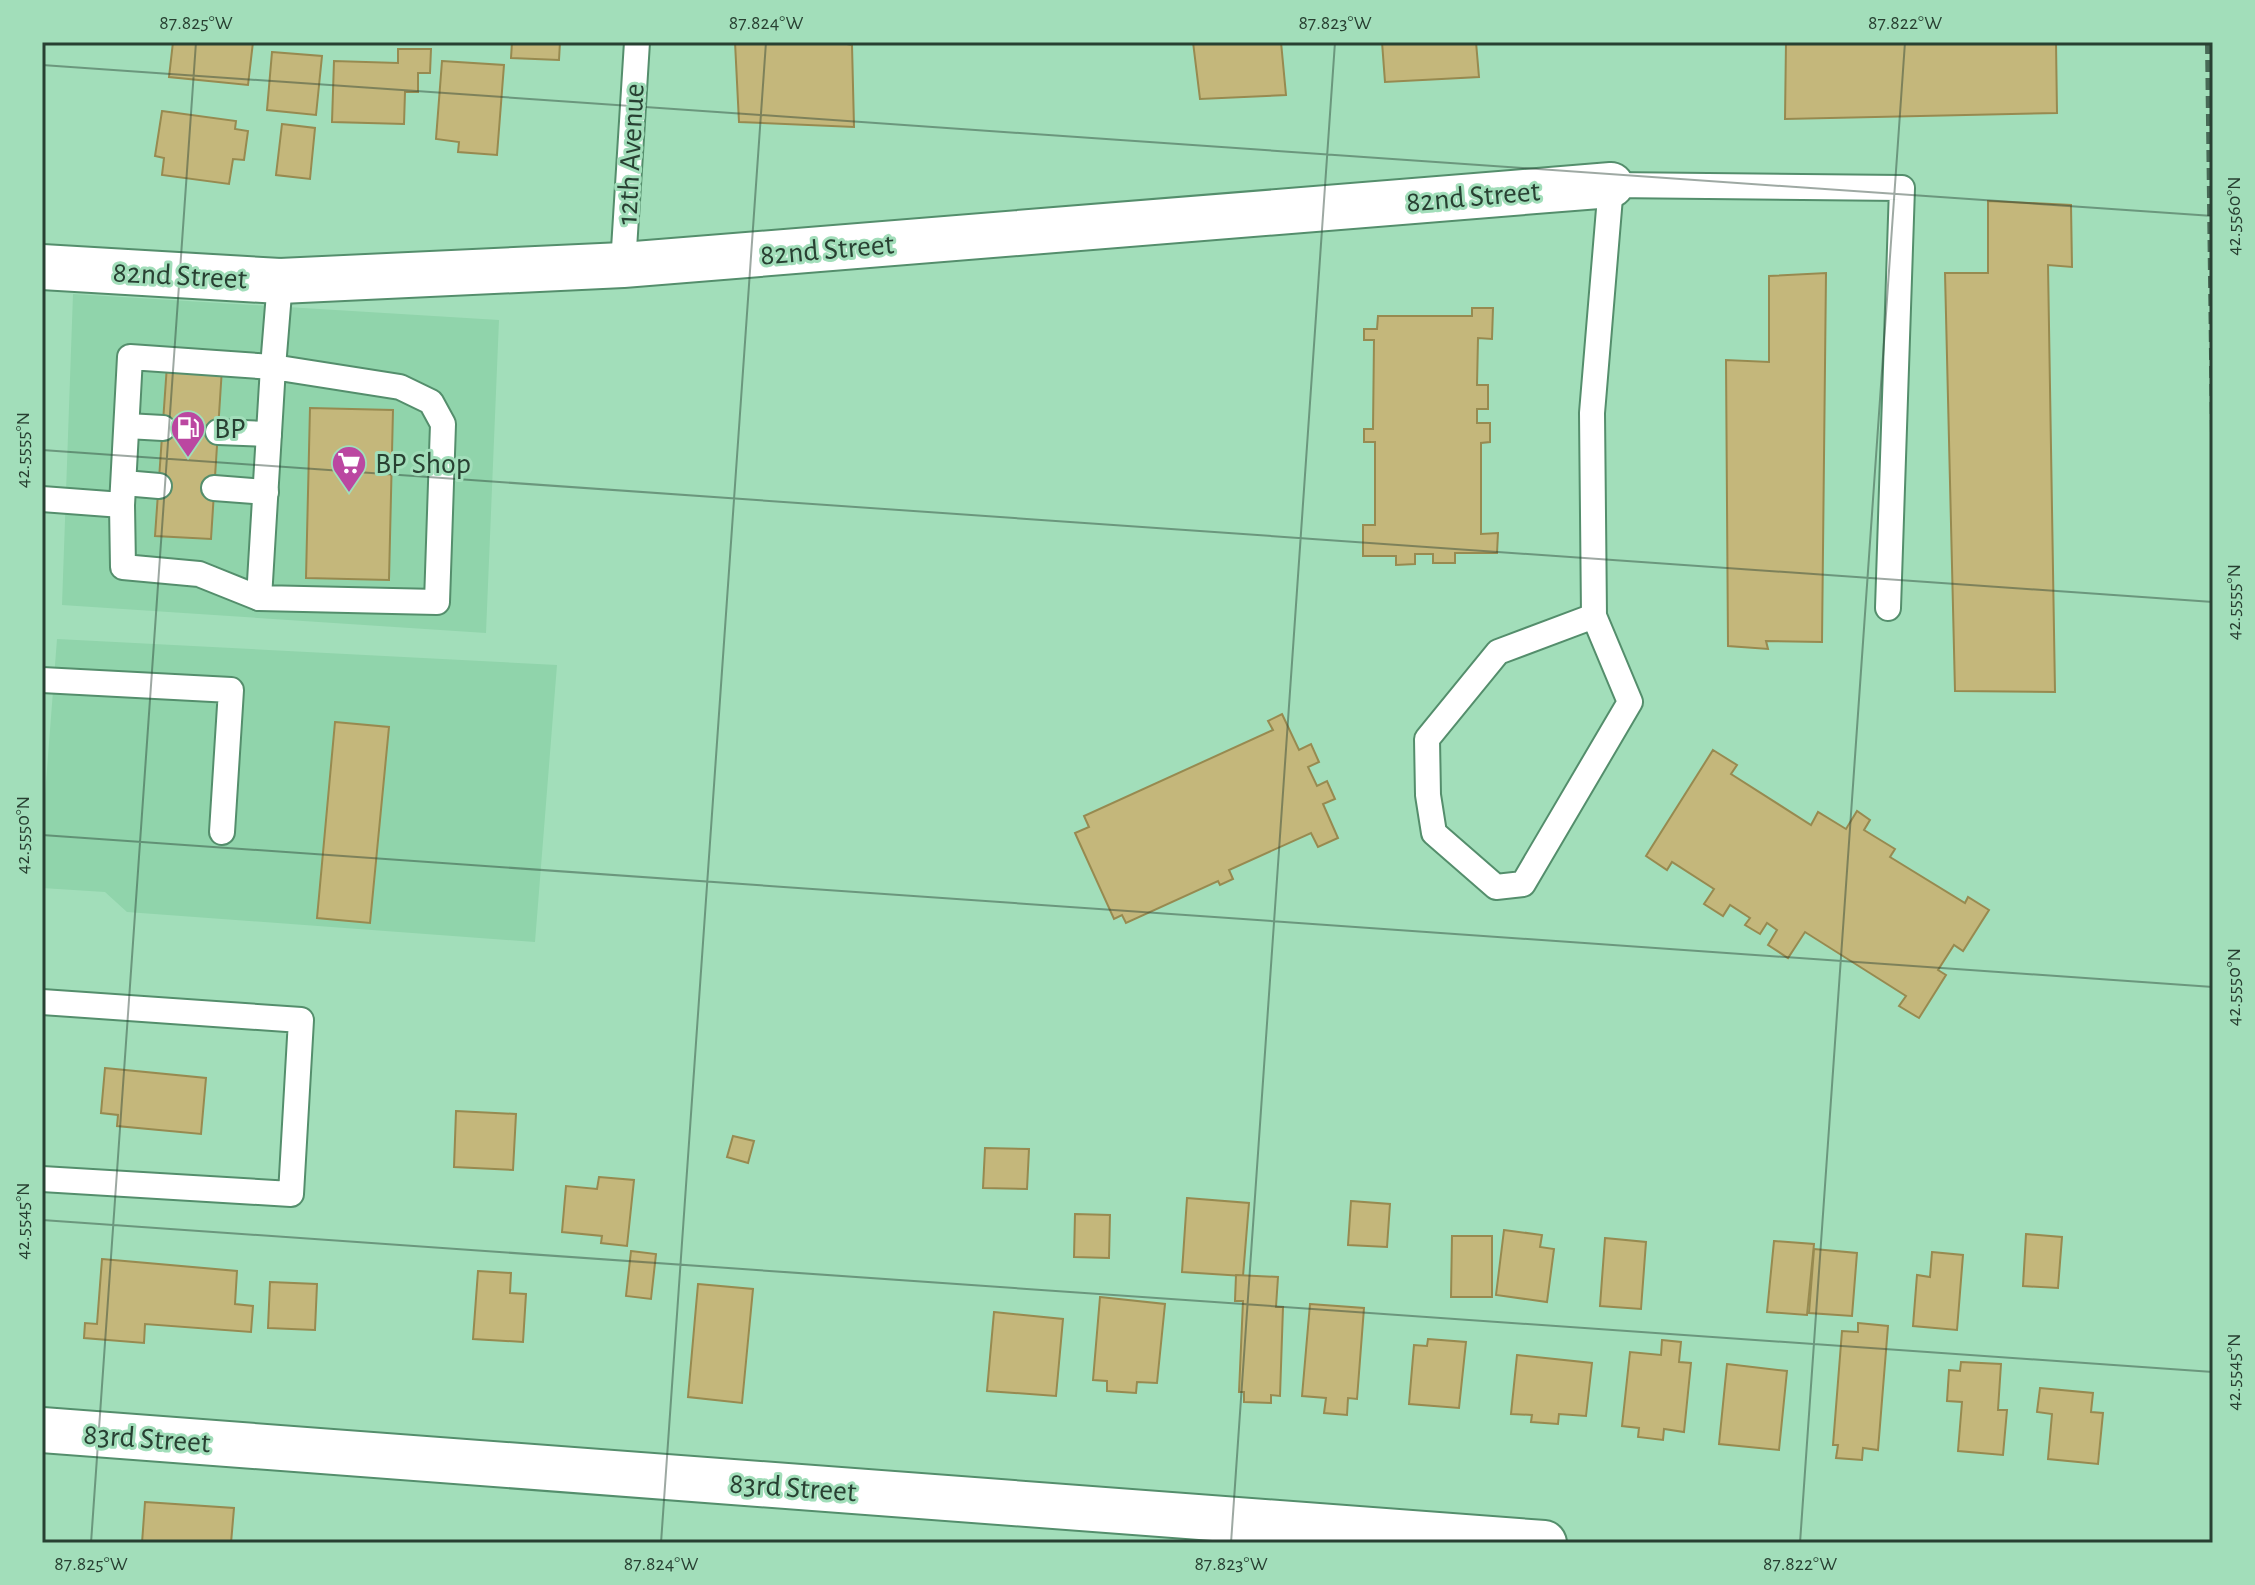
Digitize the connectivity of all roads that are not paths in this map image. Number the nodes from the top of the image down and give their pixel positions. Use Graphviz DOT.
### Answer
graph roads {
  1 [pos="637,42"];
  2 [pos="1611,185"];
  3 [pos="623,265"];
  4 [pos="42,267"];
  5 [pos="280,281"];
  6 [pos="273,367"];
  7 [pos="127,426"];
  8 [pos="163,428"];
  9 [pos="218,432"];
  10 [pos="269,434"];
  11 [pos="159,486"];
  12 [pos="214,488"];
  13 [pos="266,492"];
  14 [pos="123,494"];
  15 [pos="42,499"];
  16 [pos="259,598"];
  17 [pos="1888,608"];
  18 [pos="1594,616"];
  19 [pos="42,680"];
  20 [pos="222,832"];
  21 [pos="42,1002"];
  22 [pos="42,1179"];
  23 [pos="42,1430"];
  24 [pos="1544,1543"];
  1 -- 3 [label="lane, 12th Avenue"];
  2 -- 3 [label="street, 82nd Street"];
  2 -- 17 [label="lane"];
  2 -- 18 [label="lane"];
  3 -- 5 [label="street, 82nd Street"];
  4 -- 5 [label="street, 82nd Street"];
  5 -- 6 [label="lane"];
  6 -- 7 [label="lane"];
  6 -- 10 [label="lane"];
  6 -- 16 [label="lane"];
  7 -- 8 [label="lane"];
  7 -- 14 [label="lane"];
  9 -- 10 [label="lane"];
  10 -- 13 [label="lane"];
  11 -- 14 [label="lane"];
  12 -- 13 [label="lane"];
  13 -- 16 [label="lane"];
  14 -- 15 [label="lane"];
  14 -- 16 [label="lane"];
  18 -- 18 [label="lane"];
  19 -- 20 [label="lane"];
  21 -- 22 [label="lane"];
  23 -- 24 [label="street, 83rd Street"];
}
